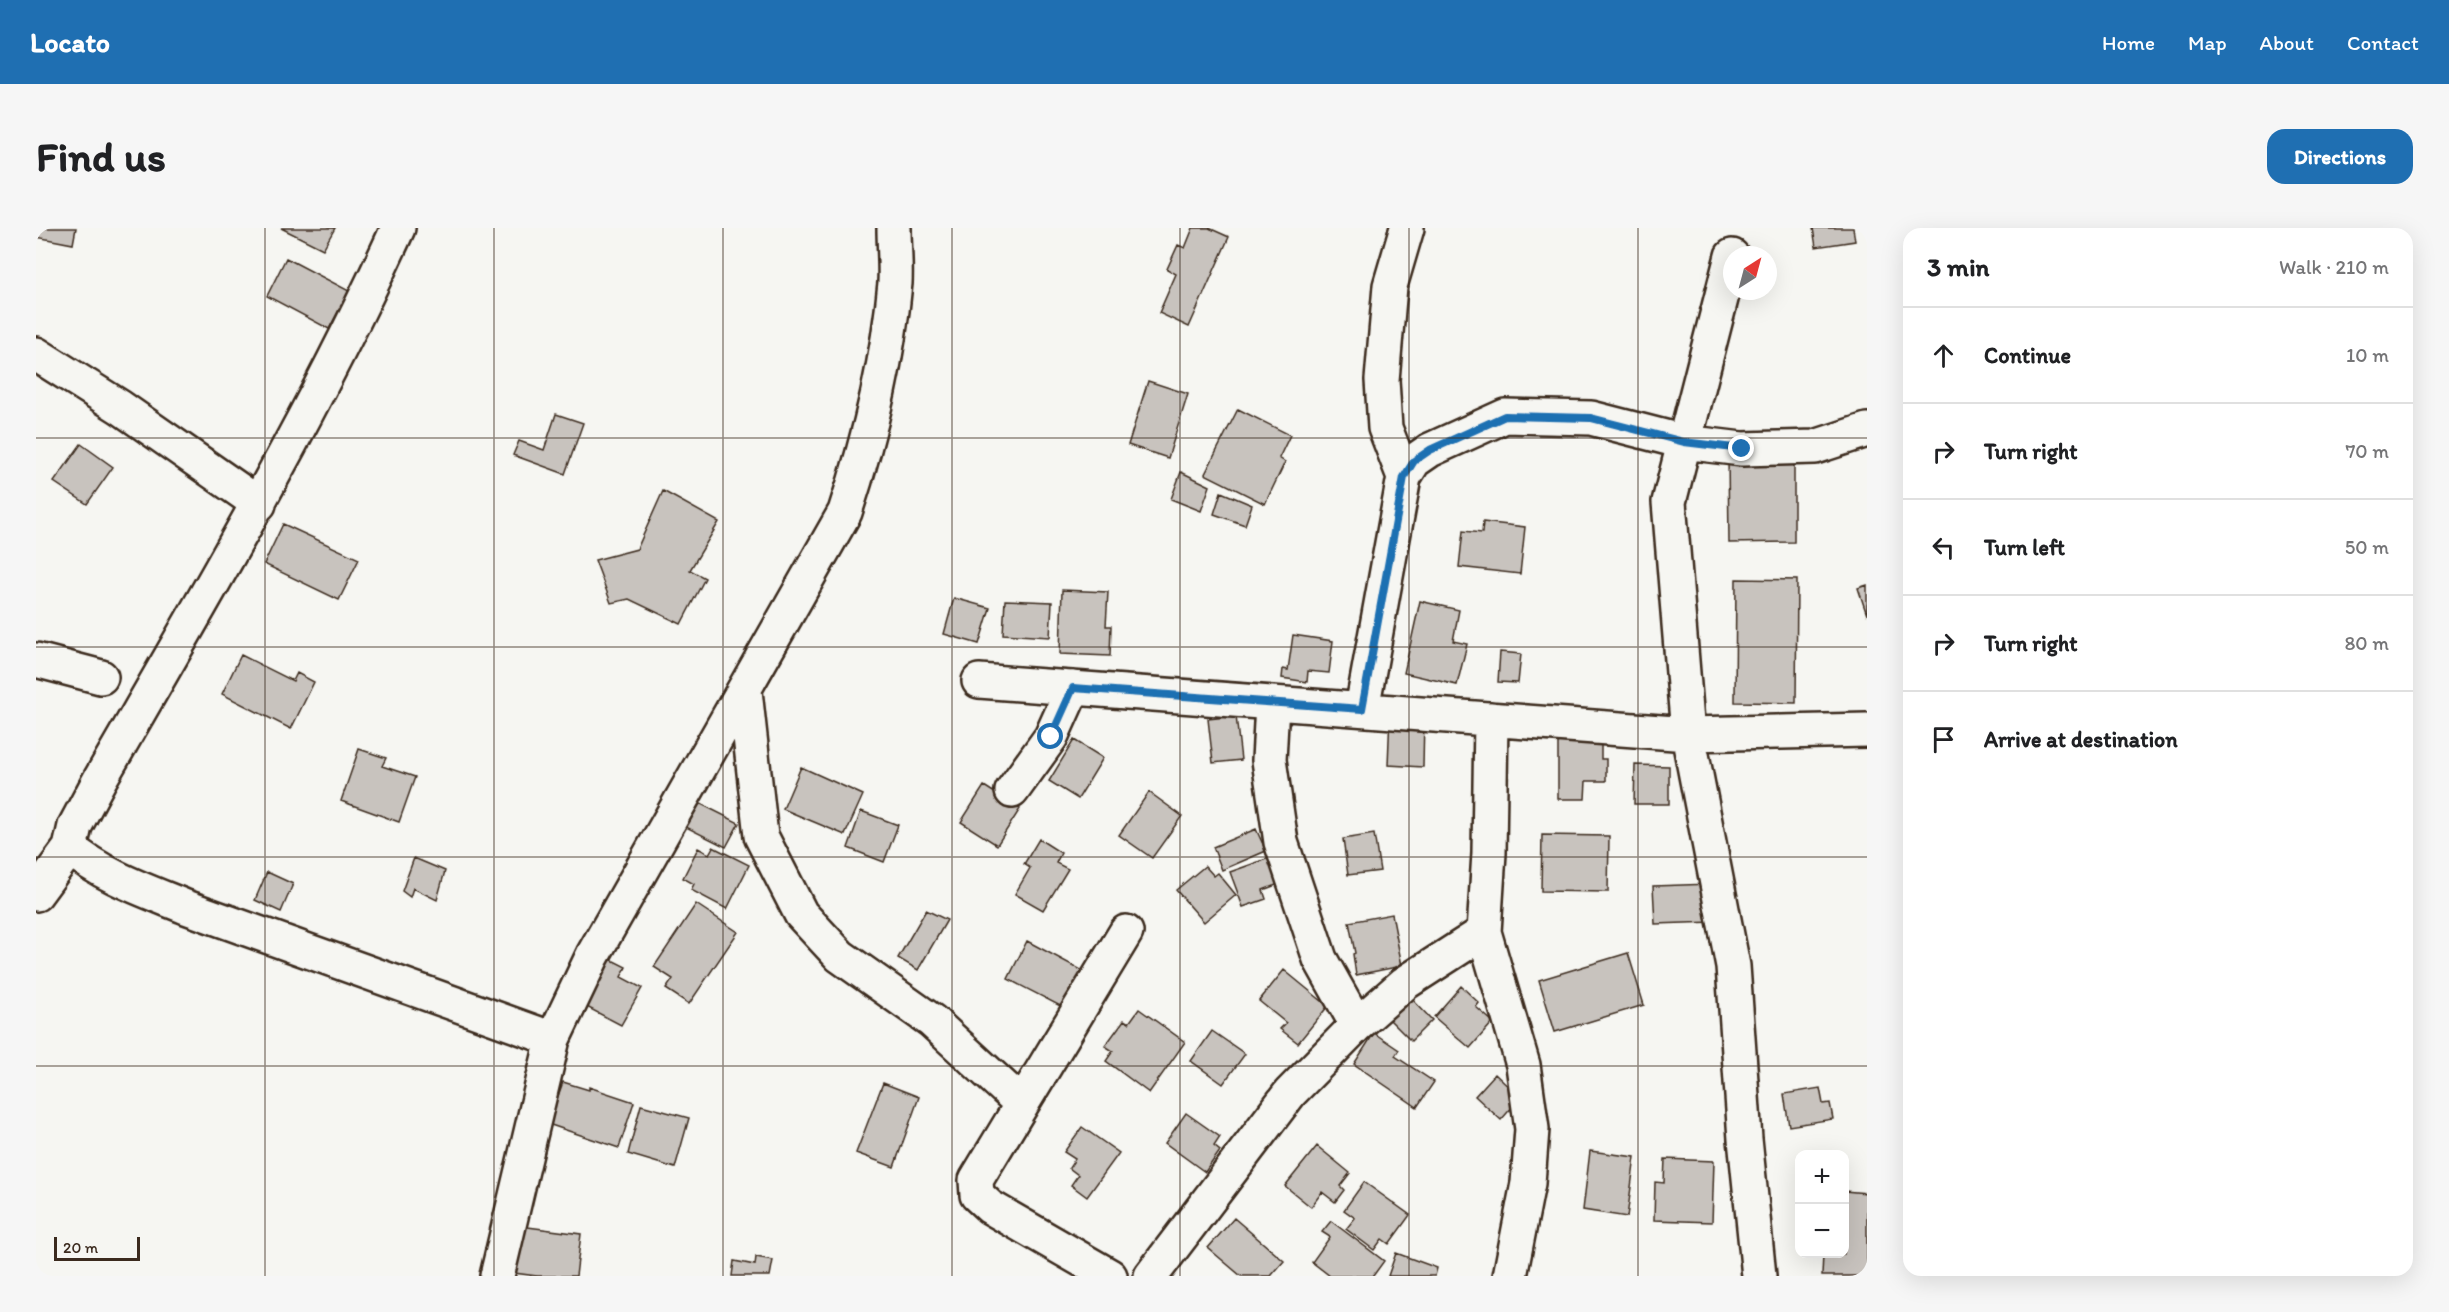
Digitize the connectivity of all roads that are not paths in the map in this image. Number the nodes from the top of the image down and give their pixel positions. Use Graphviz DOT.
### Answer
graph roads {
  1 [pos="398,228"];
  2 [pos="894,228"];
  3 [pos="1407,228"];
  4 [pos="1738,228"];
  5 [pos="1734,246"];
  6 [pos="1723,290"];
  7 [pos="36,354"];
  8 [pos="1867,430"];
  9 [pos="1684,442"];
  10 [pos="1404,477"];
  11 [pos="259,504"];
  12 [pos="36,660"];
  13 [pos="101,677"];
  14 [pos="979,681"];
  15 [pos="1073,688"];
  16 [pos="745,691"];
  17 [pos="1272,704"];
  18 [pos="1362,709"];
  19 [pos="1491,719"];
  20 [pos="1867,730"];
  21 [pos="1688,734"];
  22 [pos="1012,791"];
  23 [pos="70,848"];
  24 [pos="36,894"];
  25 [pos="1126,932"];
  26 [pos="1484,932"];
  27 [pos="1357,1025"];
  28 [pos="553,1039"];
  29 [pos="1021,1103"];
  30 [pos="497,1276"];
  31 [pos="1110,1276"];
  32 [pos="1151,1276"];
  33 [pos="1510,1276"];
  34 [pos="1759,1276"];
  1 -- 11 [label="street"];
  2 -- 16 [label="street"];
  3 -- 10 [label="street"];
  4 -- 5 [label="street"];
  6 -- 9 [label="street"];
  7 -- 11 [label="street"];
  8 -- 9 [label="street"];
  9 -- 10 [label="street"];
  9 -- 21 [label="street"];
  10 -- 18 [label="street"];
  11 -- 23 [label="street"];
  12 -- 13 [label="street"];
  14 -- 15 [label="street"];
  15 -- 17 [label="street"];
  15 -- 22 [label="street"];
  16 -- 28 [label="street"];
  16 -- 29 [label="street"];
  17 -- 18 [label="street"];
  17 -- 27 [label="street"];
  18 -- 19 [label="street"];
  19 -- 21 [label="street"];
  19 -- 26 [label="street"];
  20 -- 21 [label="street"];
  21 -- 34 [label="street"];
  23 -- 24 [label="street"];
  23 -- 28 [label="street"];
  25 -- 29 [label="street"];
  26 -- 27 [label="street"];
  26 -- 33 [label="street"];
  27 -- 32 [label="street"];
  28 -- 30 [label="street"];
  29 -- 31 [label="street"];
}
